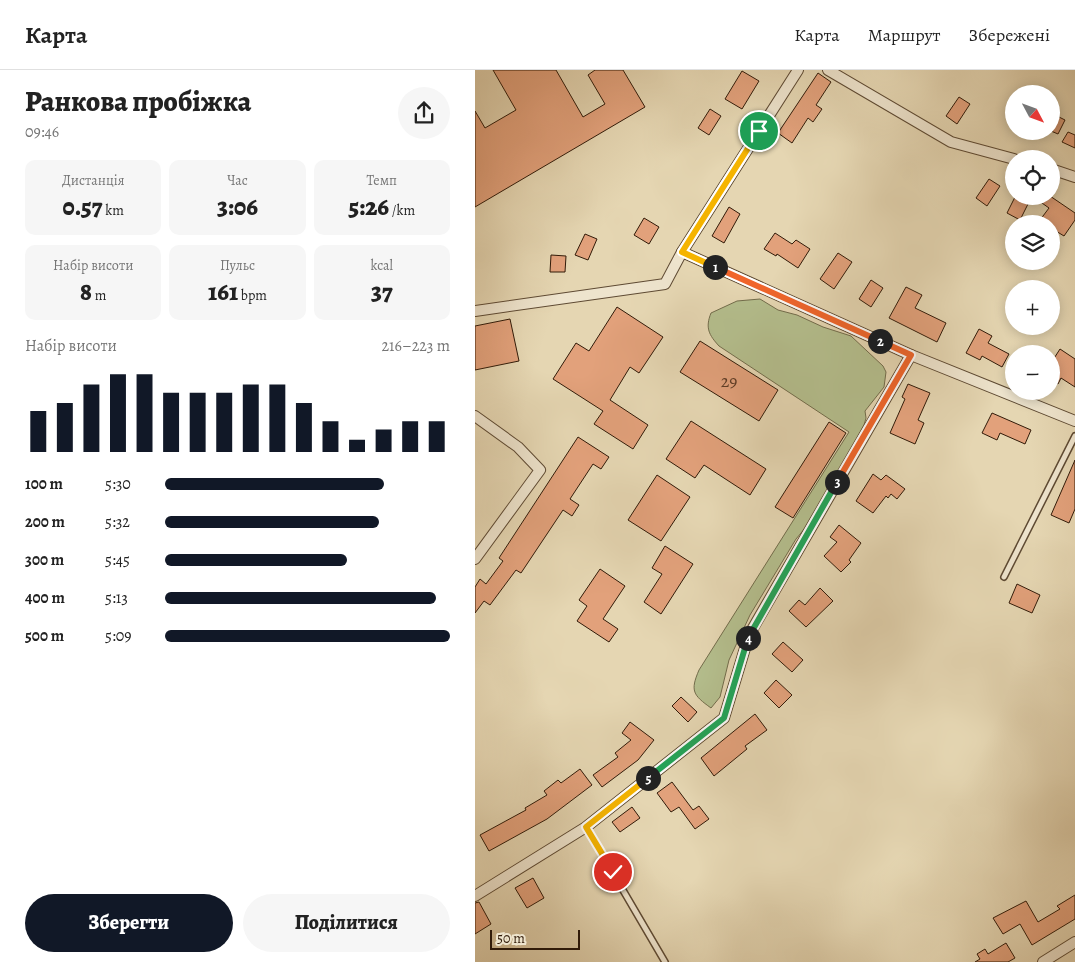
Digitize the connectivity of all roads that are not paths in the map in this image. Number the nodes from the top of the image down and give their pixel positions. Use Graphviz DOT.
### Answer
graph roads {
  1 [pos="798,70"];
  2 [pos="828,70"];
  3 [pos="1005,156"];
  4 [pos="1060,171"];
  5 [pos="1075,177"];
  6 [pos="682,252"];
  7 [pos="475,311"];
  8 [pos="911,355"];
  9 [pos="475,416"];
  10 [pos="1075,421"];
  11 [pos="1075,436"];
  12 [pos="475,559"];
  13 [pos="1004,577"];
  14 [pos="586,827"];
  15 [pos="475,896"];
  16 [pos="1075,942"];
  17 [pos="665,962"];
  18 [pos="1043,962"];
  1 -- 6 [label="street"];
  2 -- 3 [label="street"];
  4 -- 5 [label="street"];
  6 -- 7 [label="street"];
  6 -- 8 [label="street"];
  8 -- 10 [label="street"];
  8 -- 14 [label="street"];
  9 -- 12 [label="street"];
  11 -- 13 [label="lane"];
  14 -- 15 [label="street"];
  14 -- 17 [label="lane"];
  16 -- 18 [label="street"];
}
